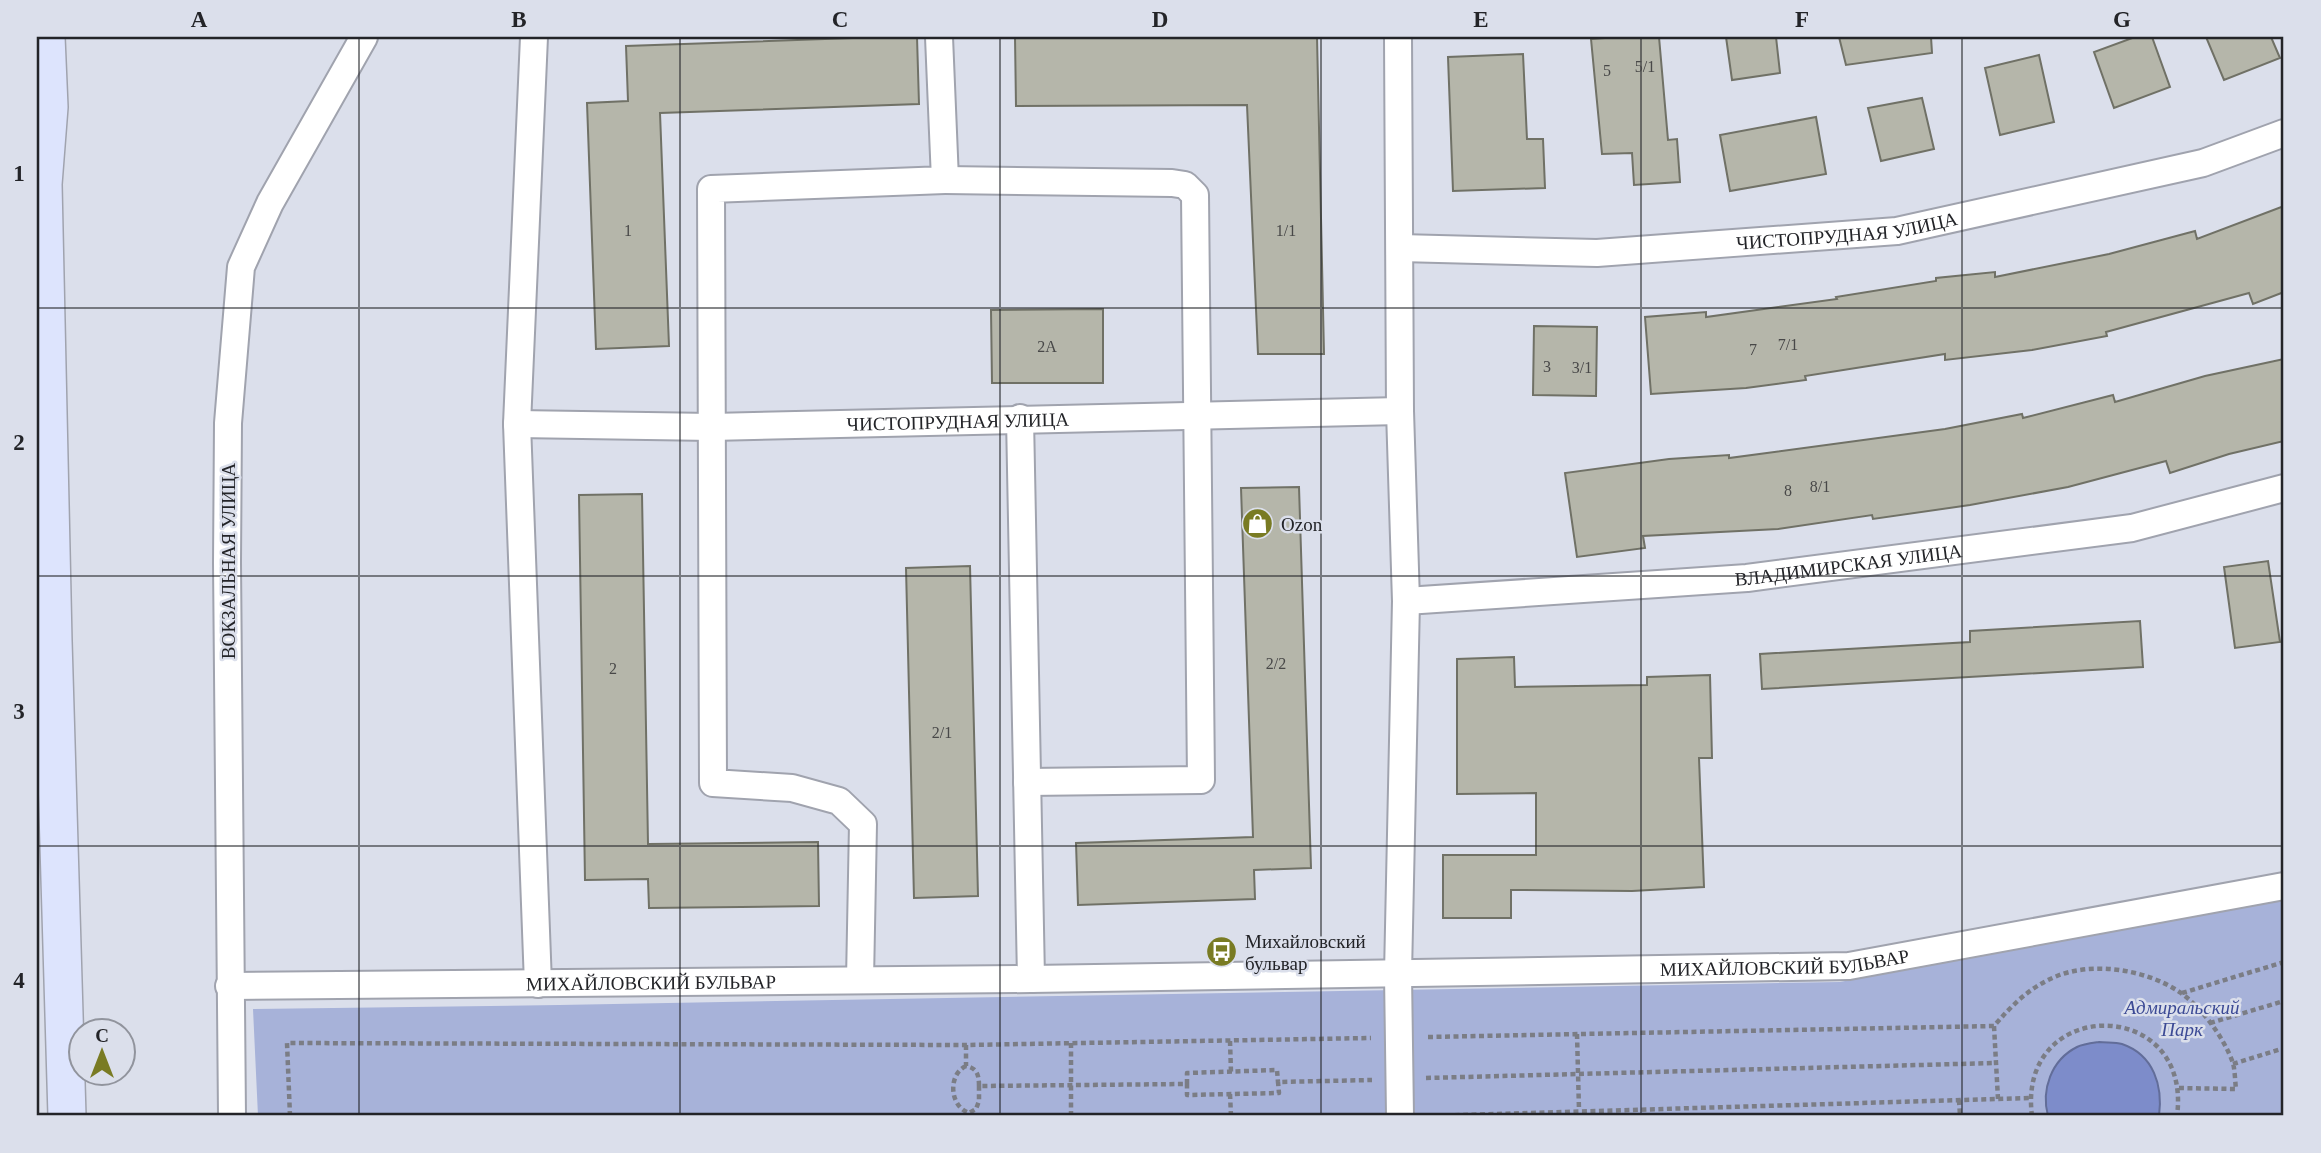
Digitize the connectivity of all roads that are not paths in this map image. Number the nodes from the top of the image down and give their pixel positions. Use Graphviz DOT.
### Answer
graph roads {
  1 [pos="46,37"];
  2 [pos="364,37"];
  3 [pos="534,37"];
  4 [pos="939,37"];
  5 [pos="1398,37"];
  6 [pos="2284,133"];
  7 [pos="40,175"];
  8 [pos="945,180"];
  9 [pos="1399,248"];
  10 [pos="1399,411"];
  11 [pos="1198,415"];
  12 [pos="1020,418"];
  13 [pos="517,425"];
  14 [pos="712,427"];
  15 [pos="2284,488"];
  16 [pos="37,544"];
  17 [pos="1406,601"];
  18 [pos="53,641"];
  19 [pos="1027,782"];
  20 [pos="2284,886"];
  21 [pos="1398,974"];
  22 [pos="1031,979"];
  23 [pos="860,980"];
  24 [pos="538,984"];
  25 [pos="229,986"];
  26 [pos="67,1116"];
  27 [pos="232,1116"];
  28 [pos="1400,1116"];
  1 -- 7 [label="main road"];
  2 -- 25 [label="street, ВОКЗАЛЬНАЯ УЛИЦА"];
  3 -- 13 [label="street"];
  4 -- 8 [label="street"];
  5 -- 9 [label="street"];
  6 -- 9 [label="street, ЧИСТОПРУДНАЯ УЛИЦА"];
  7 -- 18 [label="main road"];
  8 -- 11 [label="street"];
  8 -- 14 [label="street"];
  9 -- 10 [label="street"];
  10 -- 11 [label="street, ЧИСТОПРУДНАЯ УЛИЦА"];
  10 -- 17 [label="street"];
  11 -- 12 [label="street, ЧИСТОПРУДНАЯ УЛИЦА"];
  11 -- 19 [label="street"];
  12 -- 14 [label="street, ЧИСТОПРУДНАЯ УЛИЦА"];
  12 -- 19 [label="street"];
  13 -- 14 [label="street, ЧИСТОПРУДНАЯ УЛИЦА"];
  13 -- 24 [label="street"];
  14 -- 23 [label="street"];
  15 -- 17 [label="street, ВЛАДИМИРСКАЯ УЛИЦА"];
  16 -- 18 [label="main road"];
  17 -- 21 [label="street"];
  18 -- 26 [label="main road"];
  19 -- 22 [label="street"];
  20 -- 21 [label="street, МИХАЙЛОВСКИЙ БУЛЬВАР"];
  21 -- 22 [label="street, МИХАЙЛОВСКИЙ БУЛЬВАР"];
  21 -- 28 [label="street"];
  22 -- 23 [label="street, МИХАЙЛОВСКИЙ БУЛЬВАР"];
  23 -- 24 [label="street, МИХАЙЛОВСКИЙ БУЛЬВАР"];
  24 -- 25 [label="street, МИХАЙЛОВСКИЙ БУЛЬВАР"];
  25 -- 27 [label="street, ВОКЗАЛЬНАЯ УЛИЦА"];
}
